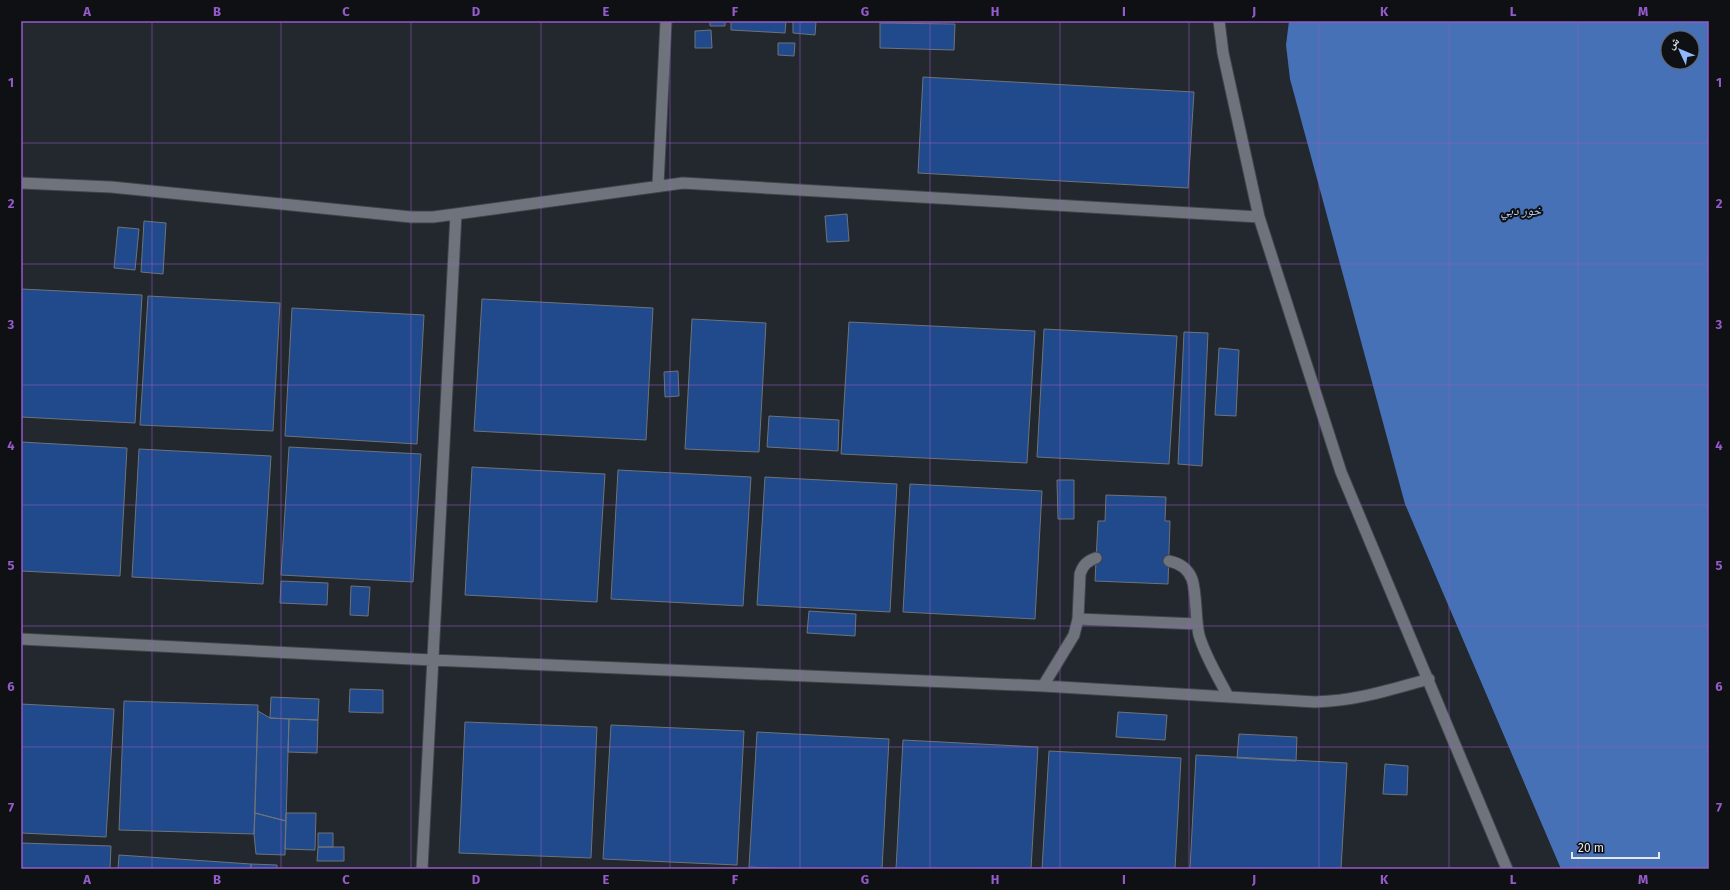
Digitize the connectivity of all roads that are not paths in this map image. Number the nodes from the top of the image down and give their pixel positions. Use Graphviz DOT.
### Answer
graph roads {
  1 [pos="666,21"];
  2 [pos="1219,21"];
  3 [pos="21,183"];
  4 [pos="658,186"];
  5 [pos="456,214"];
  6 [pos="1259,217"];
  7 [pos="1096,558"];
  8 [pos="1169,561"];
  9 [pos="1078,618"];
  10 [pos="1197,624"];
  11 [pos="21,639"];
  12 [pos="432,660"];
  13 [pos="1429,679"];
  14 [pos="1043,686"];
  15 [pos="1228,696"];
  16 [pos="422,869"];
  17 [pos="1507,869"];
  1 -- 4 [label="lane"];
  2 -- 6 [label="lane"];
  3 -- 5 [label="lane"];
  4 -- 5 [label="lane"];
  4 -- 6 [label="lane"];
  5 -- 12 [label="lane"];
  6 -- 13 [label="lane"];
  7 -- 9 [label="lane"];
  8 -- 10 [label="lane"];
  9 -- 10 [label="lane"];
  9 -- 14 [label="lane"];
  10 -- 15 [label="lane"];
  11 -- 12 [label="lane"];
  12 -- 14 [label="lane"];
  12 -- 16 [label="lane"];
  13 -- 15 [label="lane"];
  13 -- 17 [label="lane"];
  14 -- 15 [label="lane"];
}
